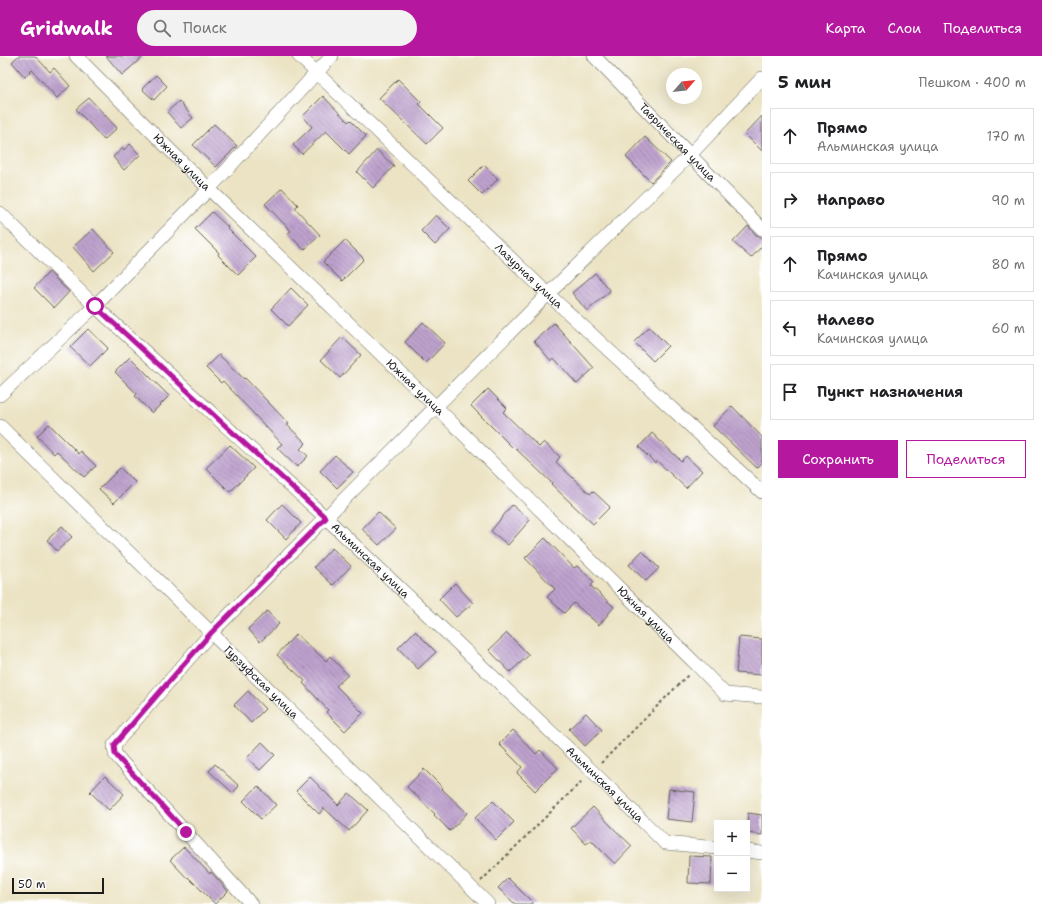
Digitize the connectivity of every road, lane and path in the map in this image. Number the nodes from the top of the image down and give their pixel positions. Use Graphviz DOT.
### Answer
graph roads {
  1 [pos="76,56"];
  2 [pos="299,56"];
  3 [pos="332,56"];
  4 [pos="594,56"];
  5 [pos="317,74"];
  6 [pos="762,78"];
  7 [pos="690,155"];
  8 [pos="209,189"];
  9 [pos="0,213"];
  10 [pos="762,229"];
  11 [pos="548,294"];
  12 [pos="95,306"];
  13 [pos="0,395"];
  14 [pos="436,407"];
  15 [pos="0,426"];
  16 [pos="762,492"];
  17 [pos="326,518"];
  18 [pos="211,633"];
  19 [pos="762,697"];
  20 [pos="714,848"];
  21 [pos="750,851"];
  22 [pos="762,853"];
  23 [pos="251,904"];
  24 [pos="488,904"];
  1 -- 8 [label="street, Южная улица"];
  2 -- 5 [label="street, Лазурная улица"];
  3 -- 5 [label="street"];
  4 -- 7 [label="street, Таврическая улица"];
  5 -- 8 [label="street"];
  5 -- 11 [label="street, Лазурная улица"];
  6 -- 7 [label="street"];
  7 -- 10 [label="street, Таврическая улица"];
  7 -- 11 [label="street"];
  8 -- 12 [label="street"];
  8 -- 14 [label="street, Южная улица"];
  9 -- 12 [label="street, Альминская улица"];
  11 -- 14 [label="street"];
  11 -- 16 [label="street, Лазурная улица"];
  12 -- 13 [label="street"];
  12 -- 17 [label="street, Альминская улица"];
  14 -- 17 [label="street"];
  14 -- 19 [label="street, Южная улица"];
  15 -- 18 [label="street, Гурзуфская улица"];
  17 -- 18 [label="street"];
  17 -- 20 [label="street, Альминская улица"];
  18 -- 23 [label="street"];
  18 -- 24 [label="street, Гурзуфская улица"];
  21 -- 22 [label="street"];
}
